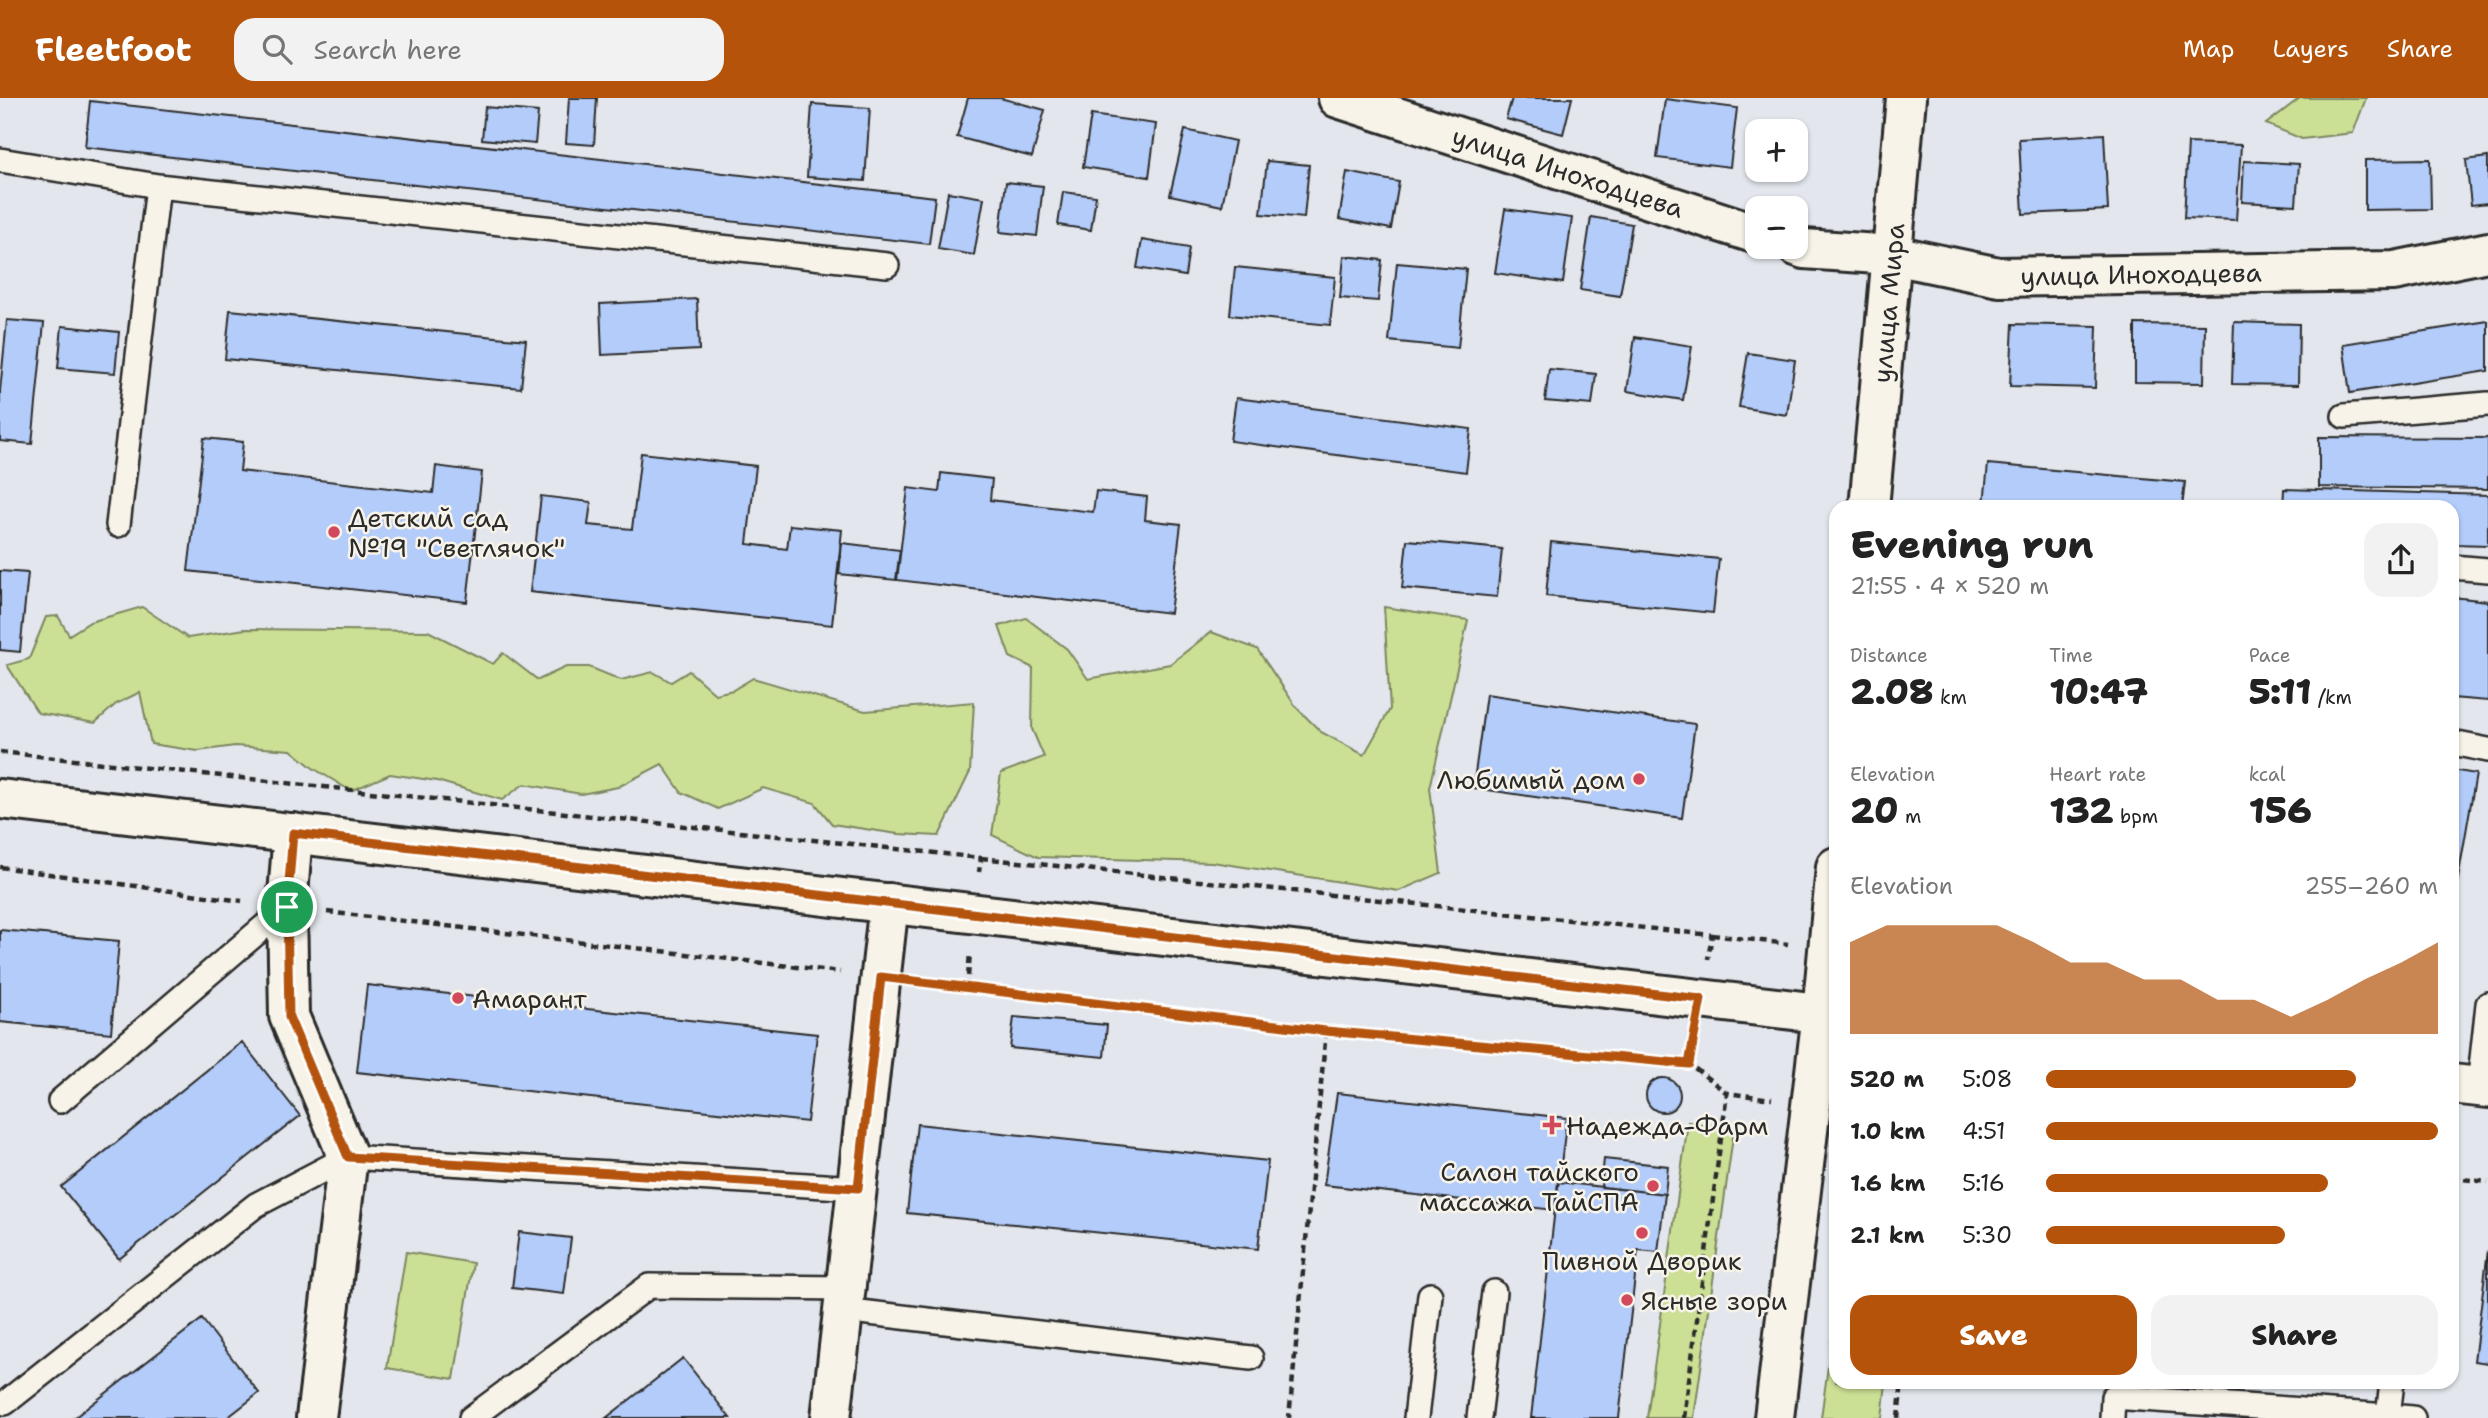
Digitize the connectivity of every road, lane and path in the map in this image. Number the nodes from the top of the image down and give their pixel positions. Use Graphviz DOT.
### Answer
graph roads {
  1 [pos="1338,98"];
  2 [pos="1906,98"];
  3 [pos="0,160"];
  4 [pos="159,186"];
  5 [pos="1745,230"];
  6 [pos="1808,249"];
  7 [pos="2488,252"];
  8 [pos="1893,255"];
  9 [pos="887,265"];
  10 [pos="2488,404"];
  11 [pos="2344,416"];
  12 [pos="1870,500"];
  13 [pos="118,525"];
  14 [pos="2459,568"];
  15 [pos="2488,570"];
  16 [pos="2459,744"];
  17 [pos="2488,750"];
  18 [pos="0,799"];
  19 [pos="293,833"];
  20 [pos="981,858"];
  21 [pos="0,867"];
  22 [pos="889,903"];
  23 [pos="287,907"];
  24 [pos="1712,935"];
  25 [pos="1829,938"];
  26 [pos="1828,948"];
  27 [pos="881,977"];
  28 [pos="1701,999"];
  29 [pos="2488,1004"];
  30 [pos="1829,1014"];
  31 [pos="1326,1031"];
  32 [pos="1689,1064"];
  33 [pos="2473,1086"];
  34 [pos="1727,1093"];
  35 [pos="61,1101"];
  36 [pos="1811,1105"];
  37 [pos="348,1157"];
  38 [pos="2459,1179"];
  39 [pos="2488,1182"];
  40 [pos="858,1188"];
  41 [pos="1494,1292"];
  42 [pos="1430,1296"];
  43 [pos="845,1299"];
  44 [pos="1251,1358"];
  45 [pos="1901,1389"];
  46 [pos="2391,1389"];
  47 [pos="5,1404"];
  48 [pos="2388,1416"];
  49 [pos="316,1418"];
  50 [pos="471,1418"];
  51 [pos="831,1418"];
  52 [pos="1289,1418"];
  53 [pos="1416,1418"];
  54 [pos="1479,1418"];
  55 [pos="1684,1418"];
  56 [pos="1774,1418"];
  57 [pos="1898,1418"];
  58 [pos="2112,1418"];
  59 [pos="2413,1418"];
  1 -- 5 [label="street, улица Иноходцева"];
  2 -- 8 [label="street, улица Мира"];
  3 -- 4 [label="lane"];
  4 -- 9 [label="lane"];
  4 -- 13 [label="lane"];
  6 -- 8 [label="street, улица Иноходцева"];
  7 -- 8 [label="street, улица Иноходцева"];
  8 -- 12 [label="street, улица Мира"];
  10 -- 11 [label="lane"];
  14 -- 15 [label="lane"];
  16 -- 17 [label="lane"];
  18 -- 19 [label="street"];
  19 -- 22 [label="street"];
  19 -- 23 [label="street"];
  20 -- 24 [label="path"];
  21 -- 23 [label="path"];
  22 -- 27 [label="street"];
  22 -- 28 [label="street"];
  23 -- 27 [label="path"];
  23 -- 35 [label="lane"];
  23 -- 37 [label="street"];
  24 -- 26 [label="path"];
  24 -- 28 [label="path"];
  25 -- 26 [label="street"];
  26 -- 30 [label="street"];
  27 -- 31 [label="path"];
  27 -- 40 [label="street"];
  28 -- 30 [label="street"];
  28 -- 32 [label="path"];
  29 -- 33 [label="lane"];
  30 -- 36 [label="street"];
  31 -- 32 [label="path"];
  31 -- 52 [label="path"];
  32 -- 34 [label="path"];
  34 -- 36 [label="path"];
  34 -- 55 [label="path"];
  36 -- 56 [label="street"];
  37 -- 40 [label="lane"];
  37 -- 47 [label="lane"];
  37 -- 49 [label="street"];
  38 -- 39 [label="path"];
  40 -- 43 [label="street"];
  41 -- 54 [label="lane"];
  42 -- 53 [label="lane"];
  43 -- 44 [label="lane"];
  43 -- 50 [label="lane"];
  43 -- 51 [label="street"];
  45 -- 57 [label="path"];
  46 -- 48 [label="lane"];
  48 -- 58 [label="lane"];
  48 -- 59 [label="lane"];
}
